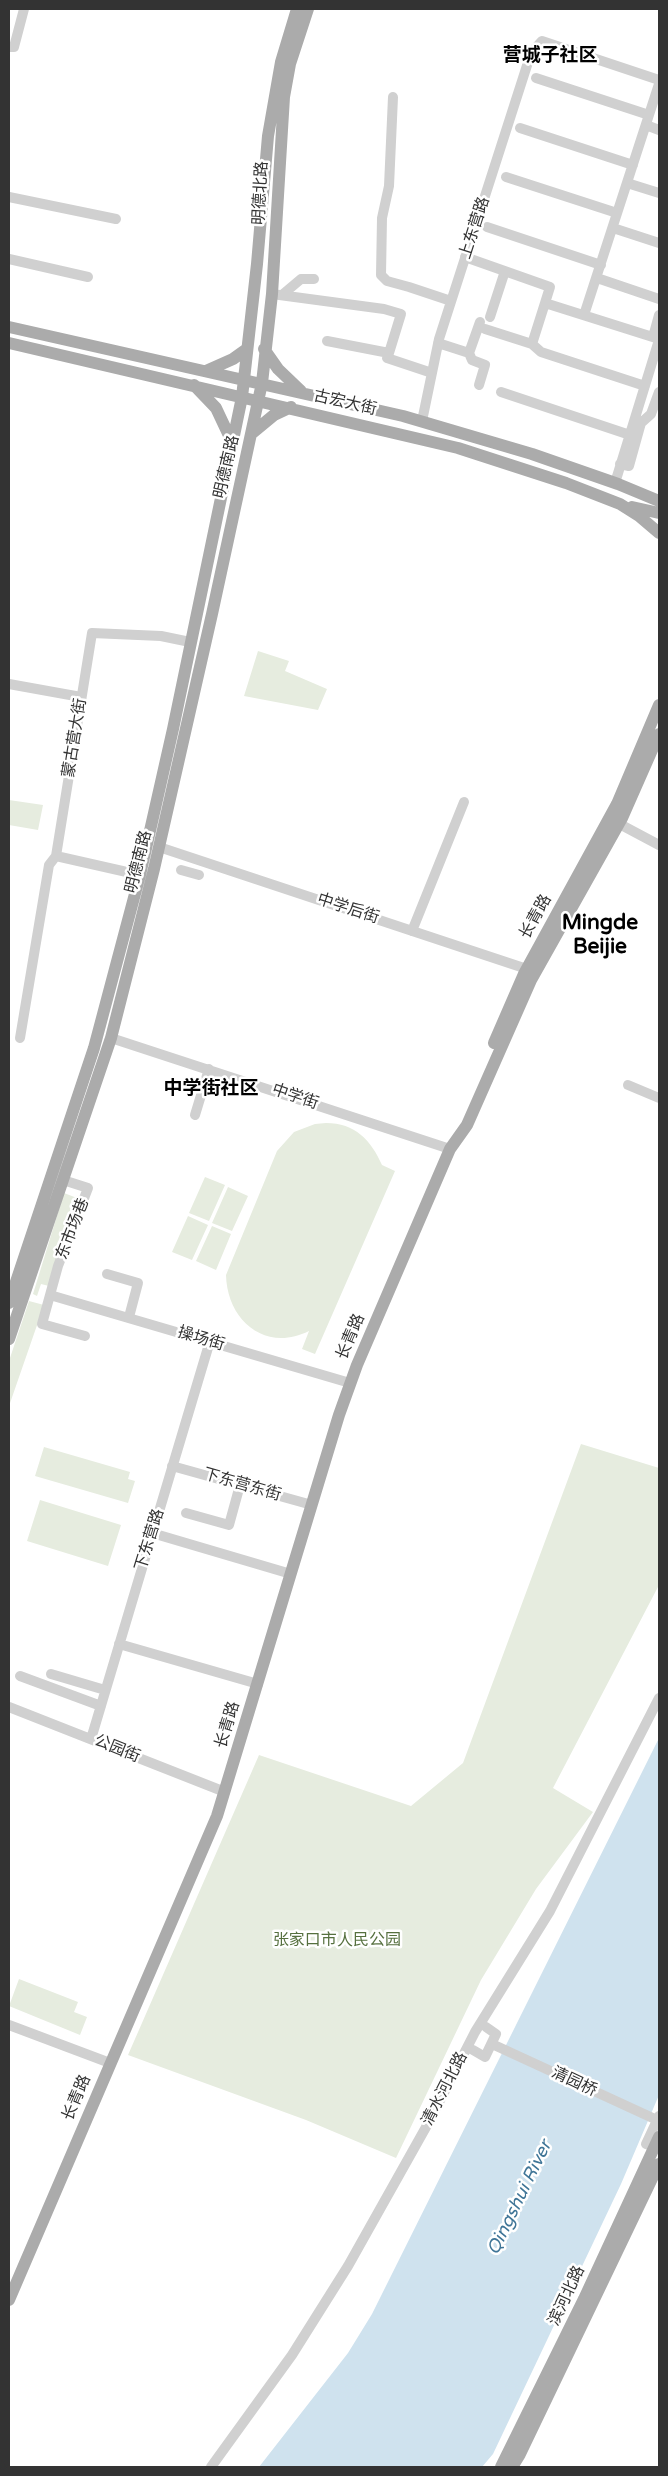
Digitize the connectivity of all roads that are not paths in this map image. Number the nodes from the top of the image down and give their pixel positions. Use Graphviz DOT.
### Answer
graph roads {
  1 [pos="24,9"];
  2 [pos="298,9"];
  3 [pos="308,9"];
  4 [pos="9,47"];
  5 [pos="536,78"];
  6 [pos="659,82"];
  7 [pos="393,97"];
  8 [pos="649,115"];
  9 [pos="646,125"];
  10 [pos="520,128"];
  11 [pos="659,130"];
  12 [pos="633,165"];
  13 [pos="506,177"];
  14 [pos="627,183"];
  15 [pos="659,193"];
  16 [pos="9,197"];
  17 [pos="617,213"];
  18 [pos="116,219"];
  19 [pos="487,227"];
  20 [pos="613,228"];
  21 [pos="658,240"];
  22 [pos="465,257"];
  23 [pos="9,259"];
  24 [pos="257,264"];
  25 [pos="601,264"];
  26 [pos="273,265"];
  27 [pos="505,271"];
  28 [pos="88,277"];
  29 [pos="596,278"];
  30 [pos="314,279"];
  31 [pos="277,294"];
  32 [pos="659,299"];
  33 [pos="451,301"];
  34 [pos="545,303"];
  35 [pos="584,315"];
  36 [pos="659,315"];
  37 [pos="490,317"];
  38 [pos="9,327"];
  39 [pos="23,330"];
  40 [pos="327,341"];
  41 [pos="438,343"];
  42 [pos="657,343"];
  43 [pos="14,344"];
  44 [pos="532,344"];
  45 [pos="247,348"];
  46 [pos="264,349"];
  47 [pos="388,353"];
  48 [pos="469,353"];
  49 [pos="205,372"];
  50 [pos="432,373"];
  51 [pos="244,379"];
  52 [pos="262,383"];
  53 [pos="194,385"];
  54 [pos="479,385"];
  55 [pos="645,386"];
  56 [pos="301,391"];
  57 [pos="501,392"];
  58 [pos="659,392"];
  59 [pos="242,396"];
  60 [pos="258,400"];
  61 [pos="291,407"];
  62 [pos="422,421"];
  63 [pos="251,434"];
  64 [pos="630,435"];
  65 [pos="232,442"];
  66 [pos="620,464"];
  67 [pos="614,483"];
  68 [pos="222,492"];
  69 [pos="637,492"];
  70 [pos="659,494"];
  71 [pos="238,495"];
  72 [pos="659,502"];
  73 [pos="620,504"];
  74 [pos="659,513"];
  75 [pos="659,533"];
  76 [pos="190,642"];
  77 [pos="9,684"];
  78 [pos="81,697"];
  79 [pos="659,705"];
  80 [pos="659,734"];
  81 [pos="464,802"];
  82 [pos="614,821"];
  83 [pos="659,846"];
  84 [pos="159,847"];
  85 [pos="56,856"];
  86 [pos="196,859"];
  87 [pos="154,869"];
  88 [pos="140,871"];
  89 [pos="190,873"];
  90 [pos="245,882"];
  91 [pos="274,888"];
  92 [pos="301,900"];
  93 [pos="412,930"];
  94 [pos="531,970"];
  95 [pos="20,1038"];
  96 [pos="111,1038"];
  97 [pos="209,1069"];
  98 [pos="628,1086"];
  99 [pos="86,1093"];
  100 [pos="659,1098"];
  101 [pos="195,1115"];
  102 [pos="450,1149"];
  103 [pos="63,1180"];
  104 [pos="107,1274"];
  105 [pos="12,1285"];
  106 [pos="50,1295"];
  107 [pos="9,1303"];
  108 [pos="129,1317"];
  109 [pos="85,1336"];
  110 [pos="9,1339"];
  111 [pos="210,1341"];
  112 [pos="350,1383"];
  113 [pos="172,1466"];
  114 [pos="240,1485"];
  115 [pos="312,1505"];
  116 [pos="186,1513"];
  117 [pos="152,1533"];
  118 [pos="291,1574"];
  119 [pos="119,1644"];
  120 [pos="51,1674"];
  121 [pos="20,1676"];
  122 [pos="258,1684"];
  123 [pos="105,1690"];
  124 [pos="659,1698"];
  125 [pos="101,1706"];
  126 [pos="9,1707"];
  127 [pos="91,1739"];
  128 [pos="225,1792"];
  129 [pos="9,2025"];
  130 [pos="486,2028"];
  131 [pos="492,2044"];
  132 [pos="473,2050"];
  133 [pos="110,2064"];
  134 [pos="658,2118"];
  135 [pos="656,2142"];
  136 [pos="659,2164"];
  137 [pos="9,2300"];
  138 [pos="211,2467"];
  139 [pos="501,2467"];
  140 [pos="512,2467"];
  1 -- 4 [label="street"];
  2 -- 24 [label="main road, 明德北路"];
  3 -- 26 [label="main road, 明德北路"];
  5 -- 8 [label="street"];
  6 -- 8 [label="street"];
  6 -- 22 [label="street, 上东营路"];
  7 -- 33 [label="street"];
  8 -- 9 [label="street"];
  9 -- 11 [label="street"];
  9 -- 12 [label="street"];
  10 -- 12 [label="street"];
  12 -- 14 [label="street"];
  13 -- 17 [label="street"];
  14 -- 15 [label="street"];
  14 -- 17 [label="street"];
  16 -- 18 [label="street"];
  17 -- 20 [label="street"];
  19 -- 25 [label="street"];
  20 -- 21 [label="street"];
  20 -- 25 [label="street"];
  22 -- 27 [label="street"];
  22 -- 33 [label="street, 上东营路"];
  23 -- 28 [label="street"];
  24 -- 26 [label="main road"];
  24 -- 45 [label="main road, 明德北路"];
  25 -- 29 [label="street"];
  26 -- 31 [label="main road, 明德北路"];
  27 -- 34 [label="street"];
  27 -- 37 [label="street"];
  29 -- 32 [label="street"];
  29 -- 35 [label="street"];
  30 -- 31 [label="street"];
  31 -- 46 [label="main road, 明德北路"];
  31 -- 47 [label="street"];
  33 -- 41 [label="street, 上东营路"];
  34 -- 35 [label="street"];
  34 -- 44 [label="street"];
  35 -- 42 [label="street"];
  36 -- 42 [label="street"];
  38 -- 39 [label="main road, 古宏大街"];
  39 -- 43 [label="main road"];
  39 -- 49 [label="main road, 古宏大街"];
  40 -- 47 [label="street"];
  41 -- 48 [label="street"];
  41 -- 50 [label="street, 上东营路"];
  42 -- 55 [label="street"];
  43 -- 53 [label="main road, 古宏大街"];
  44 -- 48 [label="street"];
  44 -- 55 [label="street"];
  45 -- 49 [label="main road"];
  45 -- 51 [label="main road, 明德北路"];
  46 -- 52 [label="main road, 明德北路"];
  46 -- 56 [label="main road"];
  47 -- 50 [label="street"];
  48 -- 54 [label="street"];
  49 -- 51 [label="main road, 古宏大街"];
  50 -- 62 [label="street, 上东营路"];
  51 -- 52 [label="main road, 古宏大街"];
  51 -- 59 [label="main road, 明德南路"];
  52 -- 56 [label="main road, 古宏大街"];
  52 -- 60 [label="main road, 明德南路"];
  53 -- 59 [label="main road, 古宏大街"];
  53 -- 65 [label="main road"];
  55 -- 64 [label="street"];
  56 -- 62 [label="main road, 古宏大街"];
  57 -- 64 [label="street"];
  58 -- 66 [label="street"];
  59 -- 60 [label="main road, 古宏大街"];
  59 -- 65 [label="main road, 明德南路"];
  60 -- 61 [label="main road, 古宏大街"];
  60 -- 63 [label="main road, 明德南路"];
  61 -- 63 [label="main road"];
  61 -- 73 [label="main road, 古宏大街"];
  62 -- 67 [label="main road, 古宏大街"];
  63 -- 71 [label="main road, 明德南路"];
  64 -- 66 [label="street"];
  65 -- 68 [label="main road, 明德南路"];
  66 -- 67 [label="street"];
  67 -- 69 [label="main road, 古宏大街"];
  68 -- 71 [label="main road"];
  68 -- 76 [label="main road, 明德南路"];
  69 -- 70 [label="main road"];
  69 -- 72 [label="main road, 古宏大街"];
  71 -- 84 [label="main road, 明德南路"];
  73 -- 74 [label="main road"];
  73 -- 75 [label="main road, 古宏大街"];
  76 -- 78 [label="street, 蒙古营大街"];
  76 -- 88 [label="main road, 明德南路"];
  77 -- 78 [label="street"];
  78 -- 85 [label="street, 蒙古营大街"];
  79 -- 82 [label="main road, 长青路"];
  80 -- 82 [label="main road, 长青路"];
  81 -- 93 [label="street"];
  82 -- 83 [label="street"];
  82 -- 94 [label="main road, 长青路"];
  84 -- 86 [label="street, 中学后街"];
  84 -- 87 [label="main road, 明德南路"];
  85 -- 88 [label="street"];
  85 -- 95 [label="street, 蒙古营大街"];
  86 -- 89 [label="street"];
  86 -- 91 [label="street, 中学后街"];
  87 -- 88 [label="main road"];
  87 -- 96 [label="main road, 明德南路"];
  88 -- 99 [label="main road, 明德南路"];
  90 -- 91 [label="street"];
  91 -- 92 [label="street"];
  91 -- 93 [label="street, 中学后街"];
  93 -- 94 [label="street, 中学后街"];
  94 -- 102 [label="main road, 长青路"];
  96 -- 97 [label="street, 中学街"];
  96 -- 99 [label="main road, 明德南路"];
  97 -- 101 [label="street"];
  97 -- 102 [label="street, 中学街"];
  98 -- 100 [label="street"];
  99 -- 103 [label="main road, 明德南路"];
  99 -- 105 [label="main road, 明德南路"];
  102 -- 112 [label="main road, 长青路"];
  103 -- 106 [label="street, 东市场巷"];
  103 -- 110 [label="main road, 明德南路"];
  104 -- 108 [label="street"];
  105 -- 107 [label="main road, 明德南路"];
  106 -- 108 [label="street, 操场街"];
  106 -- 109 [label="street"];
  108 -- 111 [label="street, 操场街"];
  111 -- 112 [label="street, 操场街"];
  111 -- 113 [label="street, 下东营路"];
  112 -- 115 [label="main road, 长青路"];
  113 -- 114 [label="street, 下东营东街"];
  113 -- 117 [label="street, 下东营路"];
  114 -- 115 [label="street, 下东营东街"];
  114 -- 116 [label="street"];
  115 -- 118 [label="main road, 长青路"];
  117 -- 118 [label="street"];
  117 -- 119 [label="street, 下东营路"];
  118 -- 122 [label="main road, 长青路"];
  119 -- 122 [label="street"];
  119 -- 123 [label="street, 下东营路"];
  120 -- 123 [label="street"];
  121 -- 125 [label="street"];
  122 -- 128 [label="main road, 长青路"];
  123 -- 125 [label="street, 下东营路"];
  124 -- 138 [label="street, 清水河北路"];
  125 -- 127 [label="street, 下东营路"];
  126 -- 127 [label="street, 公园街"];
  127 -- 128 [label="street, 公园街"];
  128 -- 133 [label="main road, 长青路"];
  129 -- 133 [label="street"];
  130 -- 131 [label="street"];
  131 -- 132 [label="street"];
  131 -- 134 [label="street, 清园桥"];
  133 -- 137 [label="main road, 长青路"];
  134 -- 135 [label="street"];
  135 -- 139 [label="main road, 滨河北路"];
  136 -- 140 [label="main road, 滨河北路"];
}
